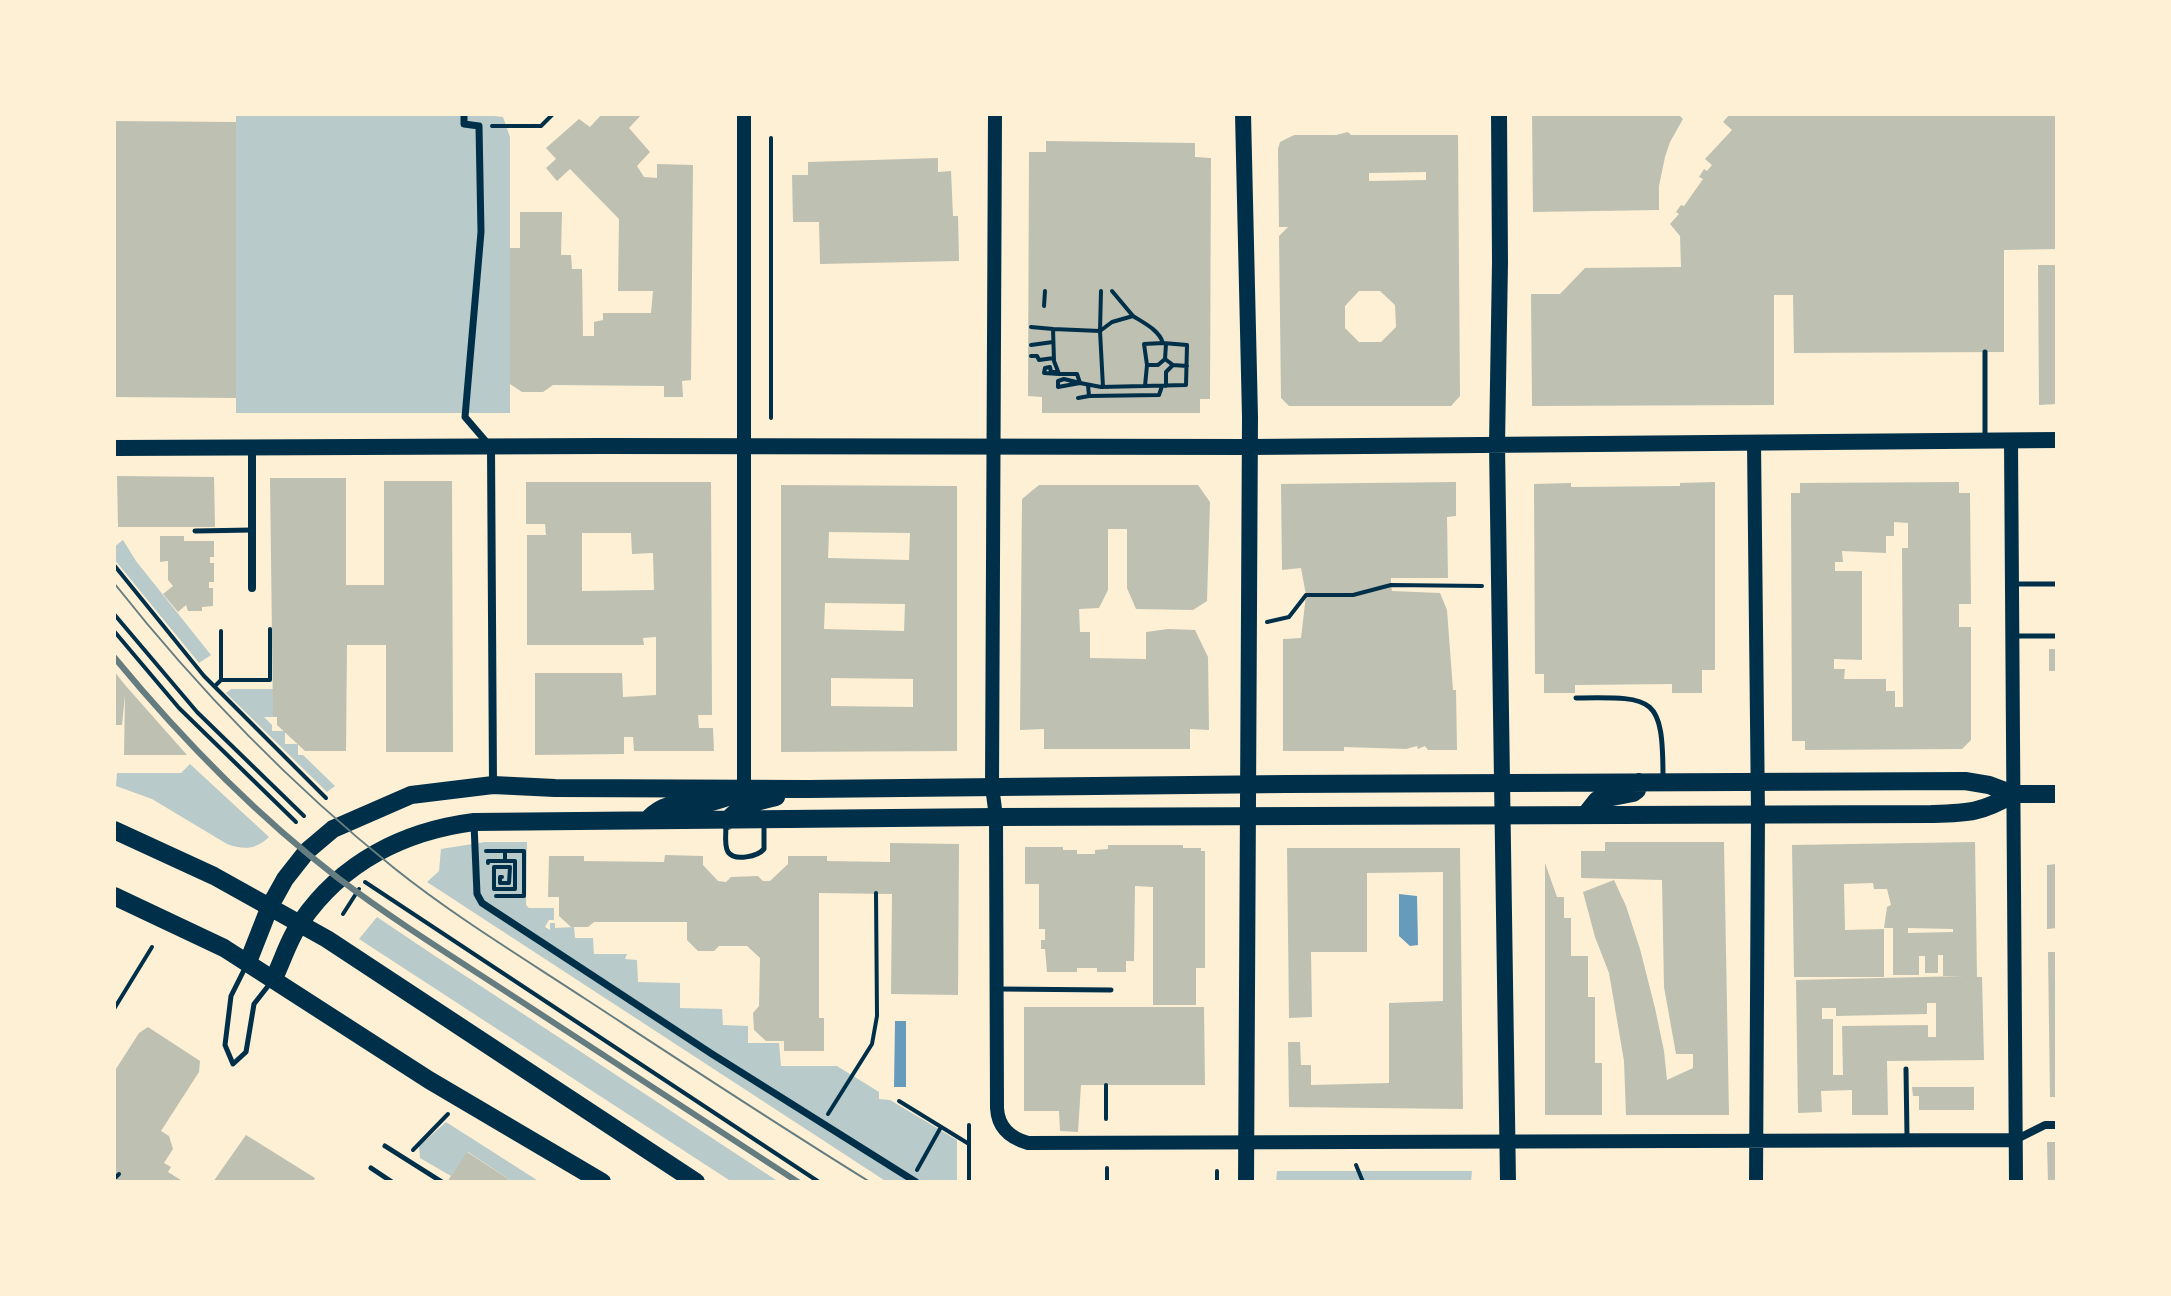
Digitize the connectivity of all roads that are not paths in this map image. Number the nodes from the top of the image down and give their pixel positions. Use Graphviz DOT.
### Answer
graph roads {
  1 [pos="464,114"];
  2 [pos="744,114"];
  3 [pos="995,114"];
  4 [pos="1243,114"];
  5 [pos="1499,114"];
  6 [pos="1985,352"];
  7 [pos="2057,440"];
  8 [pos="1985,441"];
  9 [pos="2011,441"];
  10 [pos="1754,442"];
  11 [pos="1497,445"];
  12 [pos="252,446"];
  13 [pos="744,446"];
  14 [pos="491,447"];
  15 [pos="994,447"];
  16 [pos="1250,447"];
  17 [pos="114,448"];
  18 [pos="252,530"];
  19 [pos="195,531"];
  20 [pos="2012,584"];
  21 [pos="2057,584"];
  22 [pos="252,588"];
  23 [pos="2012,636"];
  24 [pos="2057,636"];
  25 [pos="1576,698"];
  26 [pos="1757,781"];
  27 [pos="1639,782"];
  28 [pos="1663,782"];
  29 [pos="1503,783"];
  30 [pos="1249,784"];
  31 [pos="493,785"];
  32 [pos="992,786"];
  33 [pos="744,788"];
  34 [pos="788,788"];
  35 [pos="2013,794"];
  36 [pos="2057,794"];
  37 [pos="1503,814"];
  38 [pos="1586,814"];
  39 [pos="1758,814"];
  40 [pos="1249,816"];
  41 [pos="996,817"];
  42 [pos="648,819"];
  43 [pos="727,821"];
  44 [pos="764,821"];
  45 [pos="474,822"];
  46 [pos="114,830"];
  47 [pos="114,896"];
  48 [pos="270,906"];
  49 [pos="299,923"];
  50 [pos="248,962"];
  51 [pos="274,978"];
  52 [pos="995,989"];
  53 [pos="1111,990"];
  54 [pos="1906,1069"];
  55 [pos="2057,1125"];
  56 [pos="1756,1140"];
  57 [pos="2015,1140"];
  58 [pos="1508,1141"];
  59 [pos="1248,1142"];
  60 [pos="1907,1142"];
  61 [pos="385,1146"];
  62 [pos="371,1168"];
  63 [pos="914,1181"];
  64 [pos="392,1182"];
  65 [pos="442,1182"];
  66 [pos="602,1182"];
  67 [pos="696,1182"];
  68 [pos="1246,1182"];
  69 [pos="1508,1182"];
  70 [pos="1756,1182"];
  71 [pos="2016,1182"];
  1 -- 14 [label="street"];
  2 -- 13 [label="street"];
  3 -- 15 [label="street"];
  4 -- 16 [label="main road"];
  5 -- 11 [label="main road"];
  6 -- 8 [label="lane"];
  7 -- 9 [label="main road"];
  8 -- 9 [label="main road"];
  8 -- 10 [label="main road"];
  9 -- 20 [label="street"];
  10 -- 11 [label="main road"];
  10 -- 26 [label="street"];
  11 -- 16 [label="main road"];
  11 -- 29 [label="main road"];
  12 -- 14 [label="main road"];
  12 -- 17 [label="main road"];
  12 -- 18 [label="street"];
  13 -- 14 [label="main road"];
  13 -- 15 [label="main road"];
  13 -- 33 [label="street"];
  14 -- 31 [label="street"];
  15 -- 16 [label="main road"];
  15 -- 32 [label="street"];
  16 -- 30 [label="main road"];
  18 -- 19 [label="lane"];
  18 -- 22 [label="street"];
  20 -- 21 [label="lane"];
  20 -- 23 [label="street"];
  23 -- 24 [label="lane"];
  23 -- 35 [label="street"];
  25 -- 28 [label="lane"];
  26 -- 28 [label="main road"];
  26 -- 35 [label="main road"];
  26 -- 39 [label="street"];
  27 -- 28 [label="main road"];
  27 -- 29 [label="main road"];
  27 -- 38 [label="main road"];
  29 -- 30 [label="main road"];
  29 -- 37 [label="main road"];
  30 -- 32 [label="main road"];
  30 -- 40 [label="main road"];
  31 -- 33 [label="main road"];
  31 -- 48 [label="main road"];
  32 -- 34 [label="main road"];
  32 -- 41 [label="street"];
  33 -- 34 [label="main road"];
  33 -- 42 [label="main road"];
  34 -- 43 [label="main road"];
  35 -- 36 [label="main road"];
  35 -- 39 [label="main road"];
  35 -- 57 [label="street"];
  37 -- 38 [label="main road"];
  37 -- 40 [label="main road"];
  37 -- 58 [label="main road"];
  38 -- 39 [label="main road"];
  39 -- 56 [label="street"];
  40 -- 41 [label="main road"];
  40 -- 59 [label="main road"];
  41 -- 44 [label="main road"];
  41 -- 52 [label="street"];
  42 -- 43 [label="main road"];
  42 -- 45 [label="main road"];
  43 -- 44 [label="main road"];
  43 -- 44 [label="lane"];
  45 -- 49 [label="main road"];
  45 -- 63 [label="street"];
  46 -- 48 [label="main road"];
  47 -- 50 [label="main road"];
  48 -- 49 [label="main road"];
  48 -- 50 [label="main road"];
  49 -- 51 [label="main road"];
  49 -- 67 [label="main road"];
  50 -- 51 [label="main road"];
  50 -- 51 [label="lane"];
  51 -- 66 [label="main road"];
  52 -- 53 [label="lane"];
  52 -- 59 [label="street"];
  54 -- 60 [label="lane"];
  55 -- 57 [label="street"];
  56 -- 58 [label="street"];
  56 -- 60 [label="street"];
  56 -- 70 [label="street"];
  57 -- 60 [label="street"];
  57 -- 71 [label="street"];
  58 -- 59 [label="street"];
  58 -- 69 [label="main road"];
  59 -- 68 [label="main road"];
  61 -- 65 [label="lane"];
  62 -- 64 [label="lane"];
}
